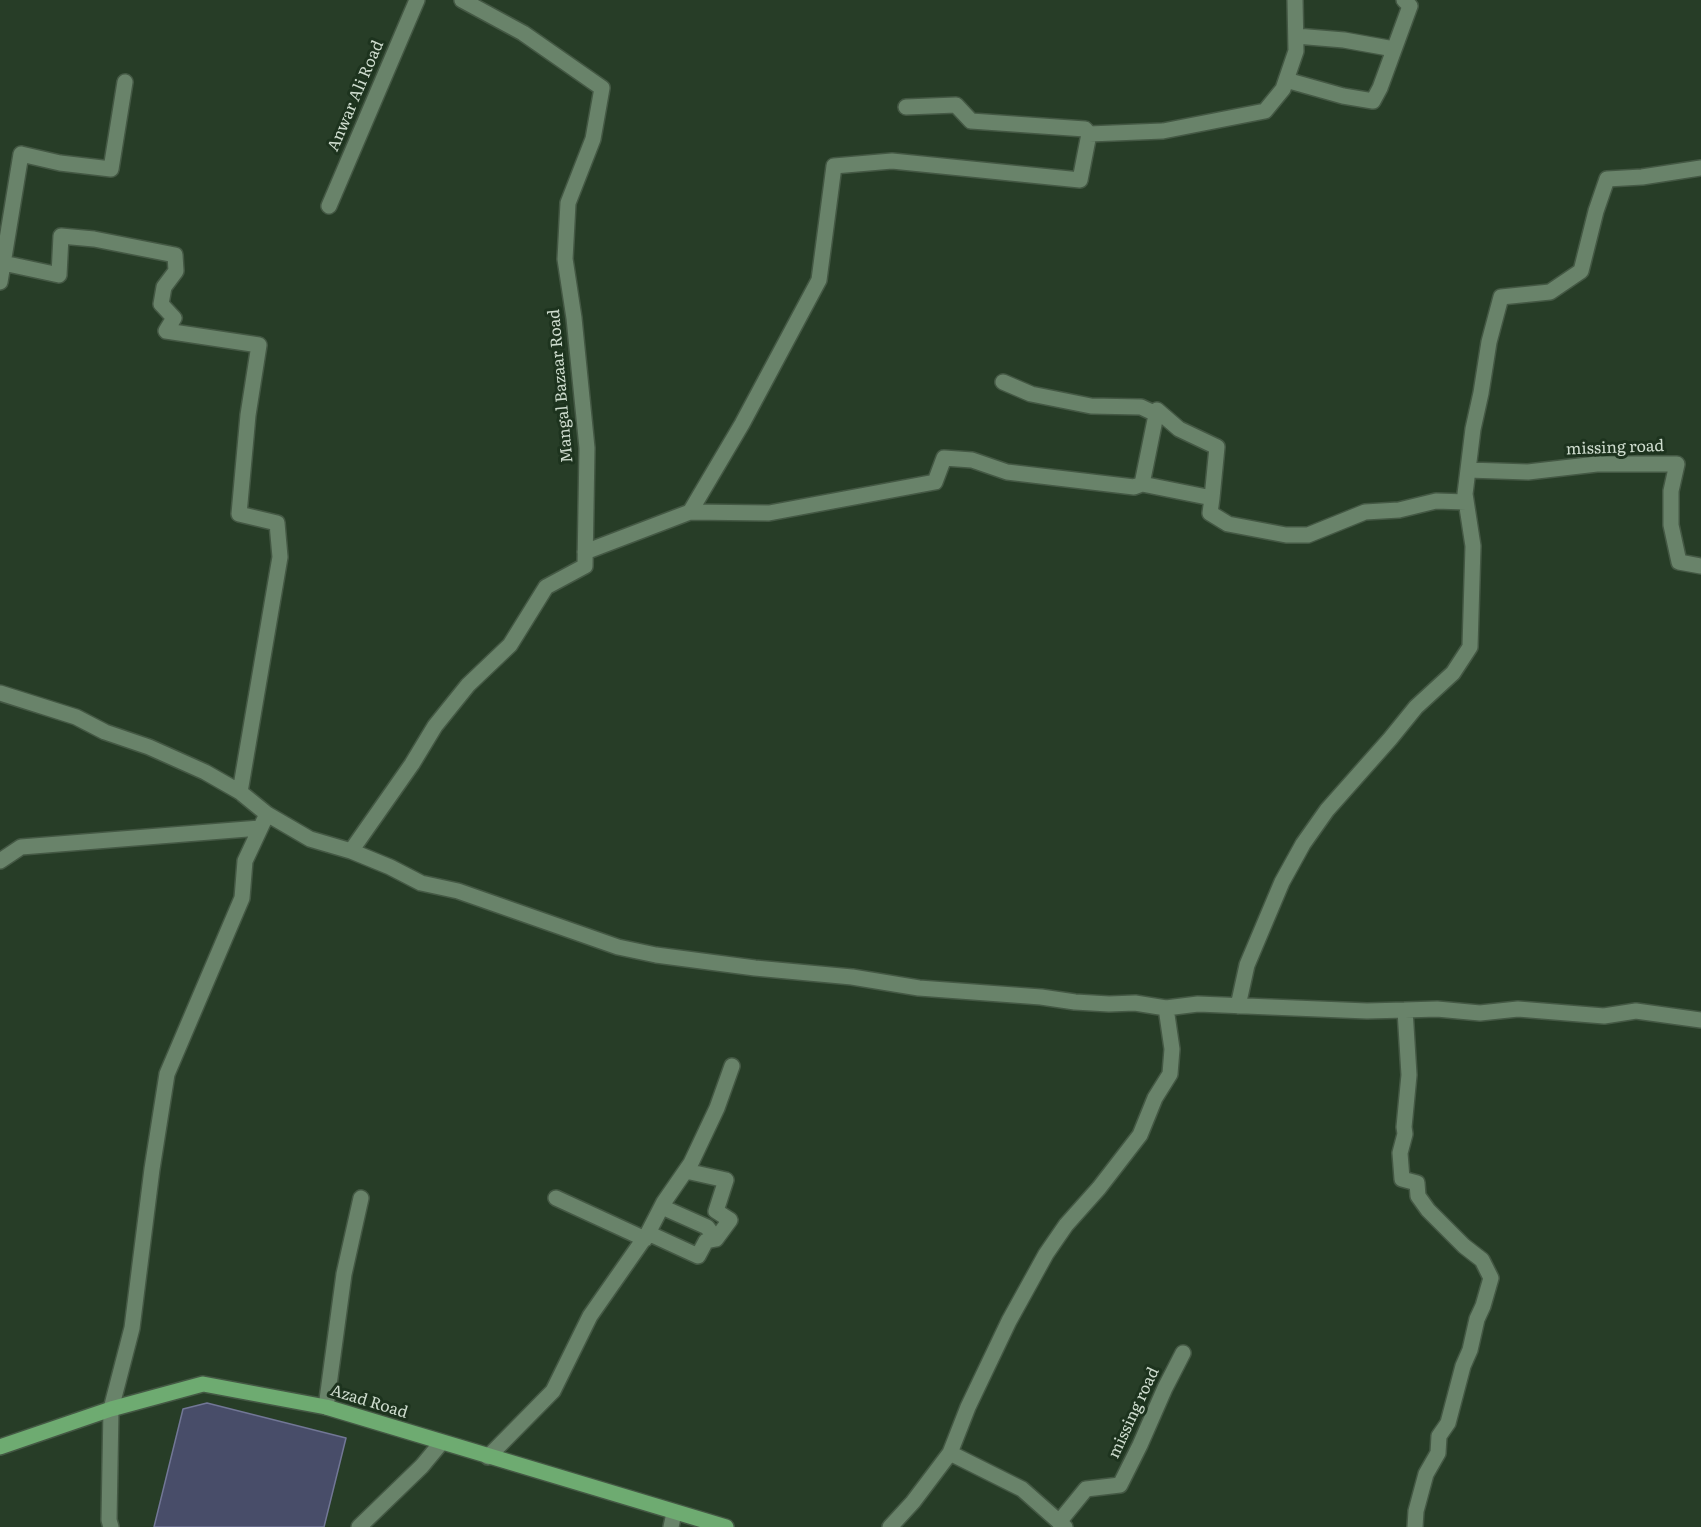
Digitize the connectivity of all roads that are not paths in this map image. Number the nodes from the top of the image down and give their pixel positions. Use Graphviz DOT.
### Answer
graph roads {
  1 [pos="417,0"];
  2 [pos="462,0"];
  3 [pos="1294,0"];
  4 [pos="1404,0"];
  5 [pos="1296,36"];
  6 [pos="1394,49"];
  7 [pos="1286,80"];
  8 [pos="126,82"];
  9 [pos="906,107"];
  10 [pos="1089,134"];
  11 [pos="1701,168"];
  12 [pos="329,206"];
  13 [pos="3,263"];
  14 [pos="0,282"];
  15 [pos="1004,382"];
  16 [pos="1156,414"];
  17 [pos="1468,470"];
  18 [pos="1142,484"];
  19 [pos="1212,498"];
  20 [pos="1466,502"];
  21 [pos="690,512"];
  22 [pos="585,552"];
  23 [pos="1701,566"];
  24 [pos="0,693"];
  25 [pos="240,792"];
  26 [pos="264,821"];
  27 [pos="351,851"];
  28 [pos="0,861"];
  29 [pos="1238,1006"];
  30 [pos="1166,1008"];
  31 [pos="1405,1010"];
  32 [pos="1701,1020"];
  33 [pos="732,1066"];
  34 [pos="686,1171"];
  35 [pos="361,1198"];
  36 [pos="556,1198"];
  37 [pos="662,1207"];
  38 [pos="647,1236"];
  39 [pos="716,1239"];
  40 [pos="1184,1353"];
  41 [pos="326,1407"];
  42 [pos="111,1409"];
  43 [pos="441,1443"];
  44 [pos="0,1447"];
  45 [pos="950,1453"];
  46 [pos="488,1457"];
  47 [pos="673,1520"];
  48 [pos="1062,1524"];
  49 [pos="111,1527"];
  50 [pos="359,1527"];
  51 [pos="726,1527"];
  52 [pos="890,1527"];
  53 [pos="1415,1527"];
  1 -- 12 [label="street, Anwar Ali Road"];
  2 -- 22 [label="street, Mangal Bazaar Road"];
  3 -- 5 [label="street"];
  4 -- 6 [label="street"];
  5 -- 6 [label="street"];
  5 -- 7 [label="street"];
  6 -- 7 [label="street"];
  7 -- 10 [label="street"];
  8 -- 13 [label="street"];
  9 -- 10 [label="street"];
  10 -- 21 [label="street"];
  11 -- 17 [label="street"];
  13 -- 14 [label="street"];
  13 -- 25 [label="street"];
  15 -- 16 [label="street"];
  16 -- 18 [label="street"];
  16 -- 19 [label="street"];
  17 -- 20 [label="street"];
  17 -- 23 [label="street, missing road"];
  18 -- 19 [label="street"];
  18 -- 21 [label="street"];
  19 -- 20 [label="street"];
  20 -- 29 [label="street"];
  21 -- 22 [label="street"];
  22 -- 27 [label="street"];
  24 -- 25 [label="street"];
  25 -- 26 [label="street"];
  26 -- 27 [label="street"];
  26 -- 28 [label="street"];
  26 -- 42 [label="street"];
  27 -- 30 [label="street"];
  29 -- 30 [label="street"];
  29 -- 31 [label="street"];
  30 -- 45 [label="street"];
  31 -- 32 [label="street"];
  31 -- 53 [label="street"];
  33 -- 34 [label="street"];
  34 -- 37 [label="street"];
  34 -- 39 [label="street"];
  35 -- 41 [label="street"];
  36 -- 38 [label="street"];
  37 -- 38 [label="street"];
  37 -- 39 [label="street"];
  38 -- 39 [label="street"];
  38 -- 46 [label="street"];
  40 -- 48 [label="street, missing road"];
  41 -- 42 [label="main road, Azad Road"];
  41 -- 43 [label="main road, Azad Road"];
  42 -- 44 [label="main road, Azad Road"];
  42 -- 49 [label="street"];
  43 -- 46 [label="main road, Azad Road"];
  43 -- 50 [label="street"];
  45 -- 48 [label="street"];
  45 -- 52 [label="street"];
  46 -- 47 [label="main road, Azad Road"];
  47 -- 51 [label="main road, Azad Road"];
}
